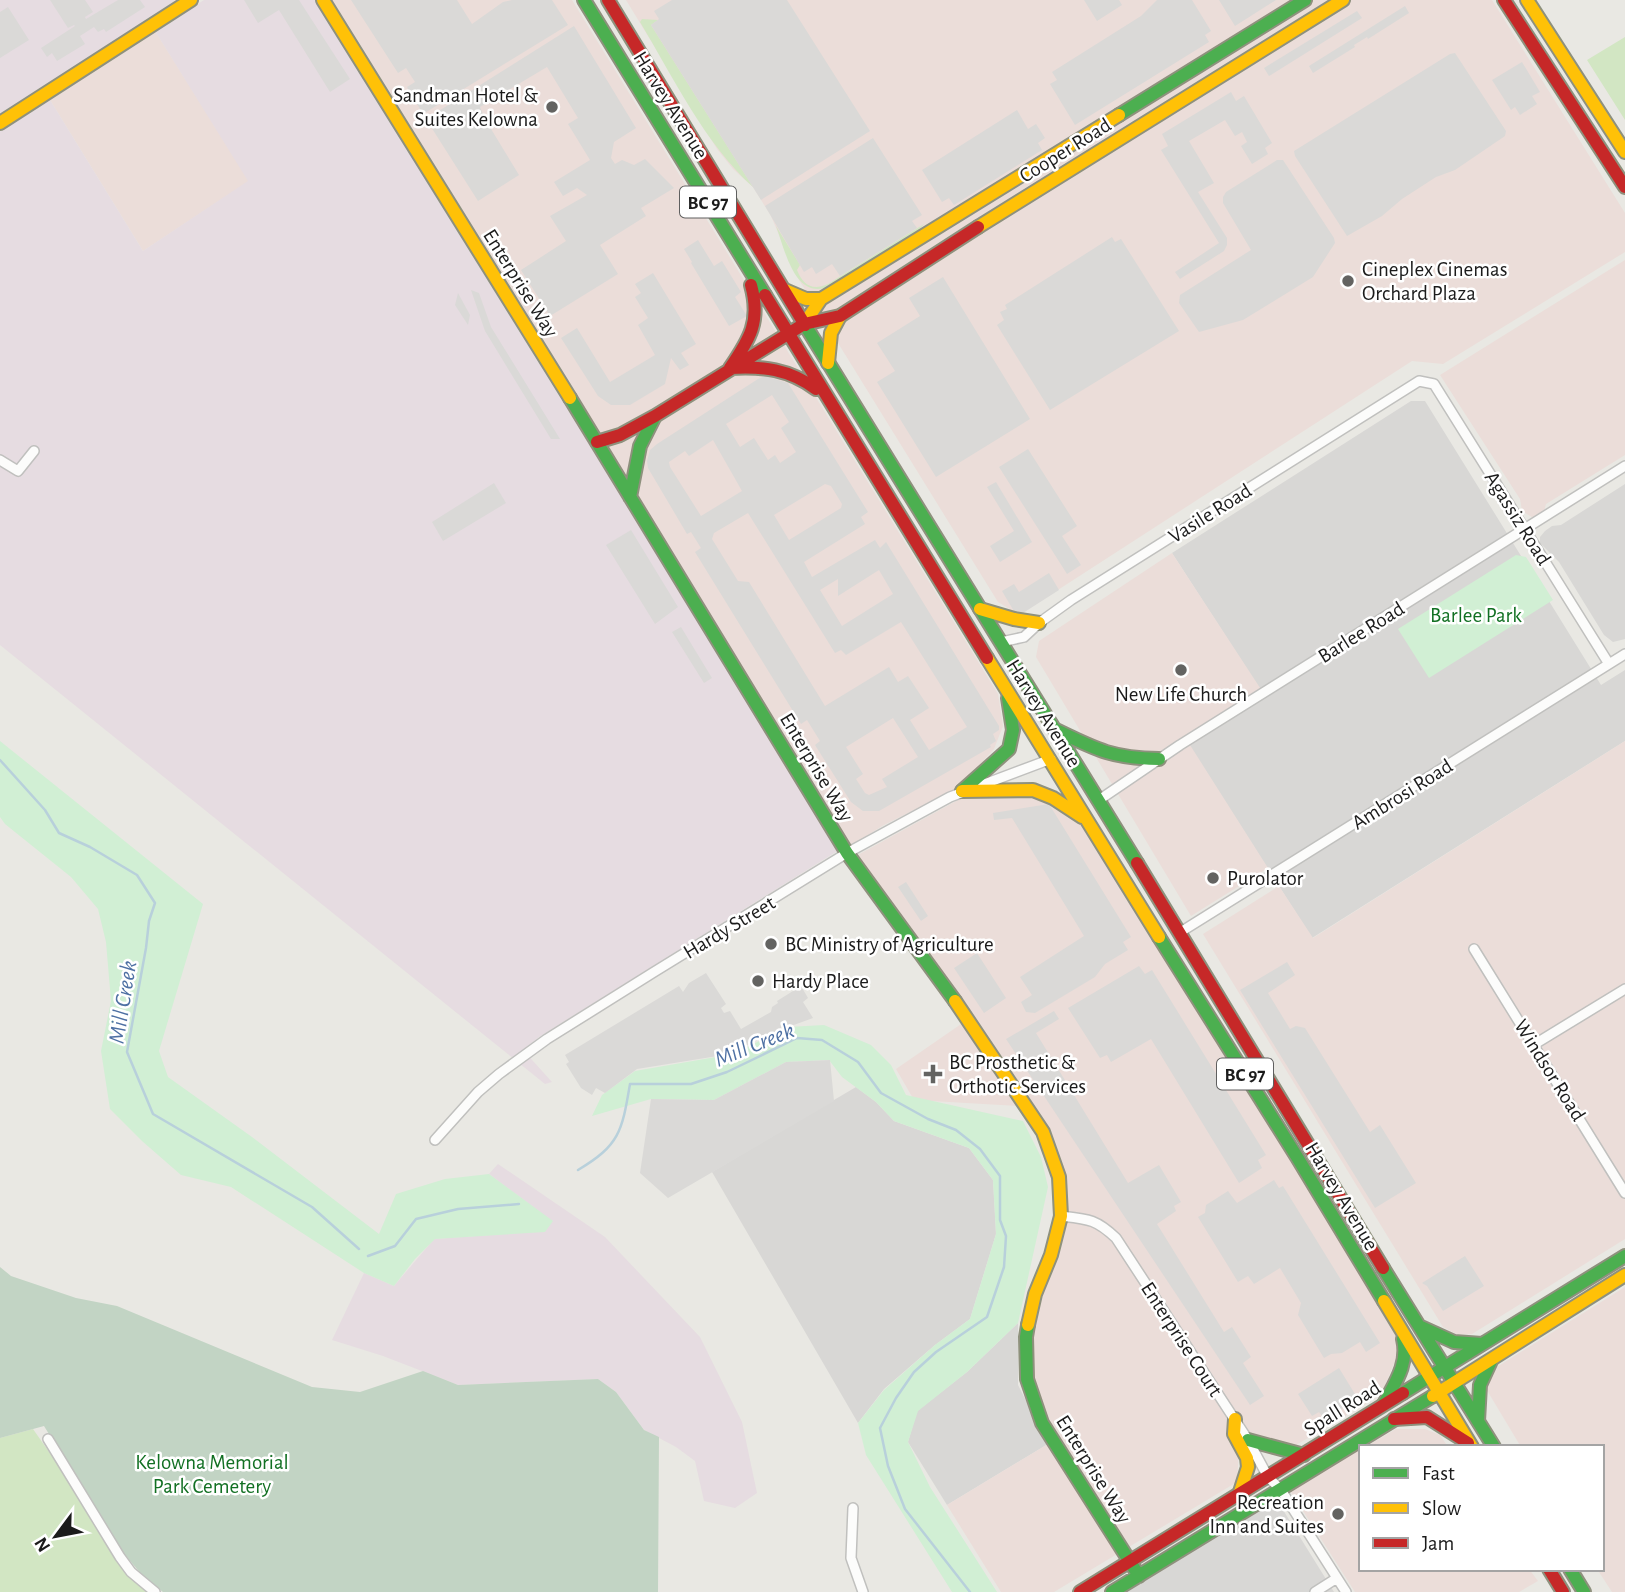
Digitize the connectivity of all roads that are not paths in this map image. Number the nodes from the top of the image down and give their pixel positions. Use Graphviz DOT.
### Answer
graph roads {
  1 [pos="191,0"];
  2 [pos="323,0"];
  3 [pos="608,0"];
  4 [pos="1305,0"];
  5 [pos="1343,0"];
  6 [pos="1504,0"];
  7 [pos="1527,0"];
  8 [pos="586,4"];
  9 [pos="617,15"];
  10 [pos="0,122"];
  11 [pos="1625,152"];
  12 [pos="1625,187"];
  13 [pos="743,259"];
  14 [pos="785,290"];
  15 [pos="821,299"];
  16 [pos="841,316"];
  17 [pos="804,324"];
  18 [pos="788,334"];
  19 [pos="828,363"];
  20 [pos="730,368"];
  21 [pos="1419,381"];
  22 [pos="827,397"];
  23 [pos="656,416"];
  24 [pos="597,442"];
  25 [pos="34,451"];
  26 [pos="0,460"];
  27 [pos="1625,466"];
  28 [pos="630,497"];
  29 [pos="1526,530"];
  30 [pos="980,609"];
  31 [pos="960,613"];
  32 [pos="1039,623"];
  33 [pos="1001,642"];
  34 [pos="1625,654"];
  35 [pos="1609,664"];
  36 [pos="1006,689"];
  37 [pos="1055,729"];
  38 [pos="1051,759"];
  39 [pos="1159,759"];
  40 [pos="1087,782"];
  41 [pos="962,791"];
  42 [pos="1099,800"];
  43 [pos="1087,821"];
  44 [pos="848,853"];
  45 [pos="1143,912"];
  46 [pos="1179,933"];
  47 [pos="1474,949"];
  48 [pos="1625,989"];
  49 [pos="1535,1044"];
  50 [pos="435,1140"];
  51 [pos="1625,1193"];
  52 [pos="1061,1216"];
  53 [pos="1625,1256"];
  54 [pos="1625,1275"];
  55 [pos="1420,1327"];
  56 [pos="1400,1330"];
  57 [pos="1482,1344"];
  58 [pos="1491,1362"];
  59 [pos="1444,1366"];
  60 [pos="1429,1376"];
  61 [pos="1455,1383"];
  62 [pos="1439,1393"];
  63 [pos="1384,1405"];
  64 [pos="1235,1419"];
  65 [pos="1394,1419"];
  66 [pos="1478,1421"];
  67 [pos="48,1439"];
  68 [pos="1248,1440"];
  69 [pos="1470,1445"];
  70 [pos="1471,1445"];
  71 [pos="1493,1445"];
  72 [pos="1304,1455"];
  73 [pos="1268,1477"];
  74 [pos="1281,1490"];
  75 [pos="1239,1495"];
  76 [pos="853,1508"];
  77 [pos="1129,1561"];
  78 [pos="1550,1571"];
  79 [pos="1571,1571"];
  80 [pos="1139,1576"];
  81 [pos="1337,1578"];
  82 [pos="155,1592"];
  83 [pos="863,1592"];
  84 [pos="1080,1592"];
  85 [pos="1112,1592"];
  86 [pos="1315,1592"];
  87 [pos="1346,1592"];
  88 [pos="1563,1592"];
  89 [pos="1584,1592"];
  1 -- 10 [label="main road"];
  2 -- 24 [label="main road, Enterprise Way"];
  3 -- 9 [label="main road, Harvey Avenue / BC 97"];
  4 -- 15 [label="main road, Cooper Road"];
  5 -- 16 [label="main road, Cooper Road"];
  6 -- 12 [label="main road"];
  7 -- 11 [label="main road"];
  8 -- 9 [label="main road"];
  8 -- 13 [label="main road, Harvey Avenue / BC 97"];
  9 -- 14 [label="main road, Harvey Avenue / BC 97"];
  13 -- 18 [label="main road, Harvey Avenue / BC 97"];
  13 -- 20 [label="main road"];
  14 -- 15 [label="main road"];
  14 -- 17 [label="main road, Harvey Avenue / BC 97"];
  15 -- 17 [label="main road, Cooper Road"];
  16 -- 17 [label="main road, Cooper Road"];
  16 -- 19 [label="main road"];
  17 -- 18 [label="main road, Cooper Road"];
  17 -- 19 [label="main road, Harvey Avenue / BC 97"];
  18 -- 20 [label="main road, Cooper Road"];
  18 -- 22 [label="main road, Harvey Avenue / BC 97"];
  19 -- 30 [label="main road, Harvey Avenue / BC 97"];
  20 -- 22 [label="main road"];
  20 -- 23 [label="main road, Cooper Road"];
  21 -- 29 [label="street, Agassiz Road"];
  21 -- 32 [label="street, Vasile Road"];
  22 -- 31 [label="main road, Harvey Avenue / BC 97"];
  23 -- 24 [label="main road, Cooper Road"];
  23 -- 28 [label="main road"];
  24 -- 28 [label="main road, Enterprise Way"];
  25 -- 26 [label="street"];
  27 -- 29 [label="street, Barlee Road"];
  28 -- 44 [label="main road, Enterprise Way"];
  29 -- 35 [label="street, Agassiz Road"];
  29 -- 39 [label="street, Barlee Road"];
  30 -- 32 [label="main road"];
  30 -- 33 [label="main road, Harvey Avenue / BC 97"];
  31 -- 33 [label="main road"];
  31 -- 36 [label="main road, Harvey Avenue / BC 97"];
  32 -- 33 [label="street, Vasile Road"];
  33 -- 37 [label="main road, Harvey Avenue / BC 97"];
  34 -- 35 [label="street, Ambrosi Road"];
  35 -- 46 [label="street, Ambrosi Road"];
  36 -- 38 [label="main road, Harvey Avenue / BC 97"];
  36 -- 41 [label="main road"];
  37 -- 39 [label="main road"];
  37 -- 40 [label="main road, Harvey Avenue / BC 97"];
  38 -- 40 [label="main road"];
  38 -- 41 [label="street, Hardy Street"];
  38 -- 43 [label="main road, Harvey Avenue / BC 97"];
  39 -- 42 [label="street, Barlee Road"];
  40 -- 42 [label="main road, Harvey Avenue / BC 97"];
  41 -- 43 [label="main road"];
  41 -- 44 [label="street, Hardy Street"];
  42 -- 46 [label="main road, Harvey Avenue / BC 97"];
  43 -- 45 [label="main road, Harvey Avenue / BC 97"];
  44 -- 50 [label="street, Hardy Street"];
  44 -- 52 [label="main road, Enterprise Way"];
  45 -- 46 [label="main road"];
  45 -- 56 [label="main road, Harvey Avenue / BC 97"];
  46 -- 55 [label="main road, Harvey Avenue / BC 97"];
  47 -- 49 [label="street, Windsor Road"];
  48 -- 49 [label="street"];
  49 -- 51 [label="street, Windsor Road"];
  52 -- 64 [label="street, Enterprise Court"];
  52 -- 77 [label="main road, Enterprise Way"];
  53 -- 57 [label="main road, Spall Road"];
  54 -- 58 [label="main road, Spall Road"];
  55 -- 57 [label="main road"];
  55 -- 59 [label="main road, Harvey Avenue / BC 97"];
  56 -- 60 [label="main road, Harvey Avenue / BC 97"];
  56 -- 63 [label="main road"];
  57 -- 59 [label="main road, Spall Road"];
  58 -- 61 [label="main road, Spall Road"];
  58 -- 66 [label="main road"];
  59 -- 60 [label="main road, Spall Road"];
  59 -- 61 [label="main road, Harvey Avenue / BC 97"];
  60 -- 62 [label="main road, Harvey Avenue / BC 97"];
  60 -- 63 [label="main road, Spall Road"];
  61 -- 62 [label="main road, Spall Road"];
  61 -- 66 [label="main road, Harvey Avenue / BC 97"];
  62 -- 65 [label="main road, Spall Road"];
  62 -- 70 [label="main road, Harvey Avenue / BC 97"];
  63 -- 72 [label="main road, Spall Road"];
  64 -- 68 [label="street, Enterprise Court"];
  64 -- 75 [label="main road"];
  65 -- 69 [label="main road"];
  65 -- 74 [label="main road, Spall Road"];
  66 -- 71 [label="main road, Harvey Avenue / BC 97"];
  67 -- 82 [label="street"];
  68 -- 72 [label="main road"];
  68 -- 73 [label="street, Enterprise Court"];
  72 -- 73 [label="main road, Spall Road"];
  73 -- 74 [label="street, Enterprise Court"];
  73 -- 75 [label="main road, Spall Road"];
  74 -- 80 [label="main road, Spall Road"];
  74 -- 81 [label="street, Enterprise Court"];
  75 -- 77 [label="main road, Spall Road"];
  76 -- 83 [label="street"];
  77 -- 80 [label="main road, Enterprise Way"];
  77 -- 84 [label="main road, Spall Road"];
  78 -- 88 [label="main road"];
  79 -- 89 [label="main road"];
  80 -- 85 [label="main road, Spall Road"];
  81 -- 86 [label="street"];
  81 -- 87 [label="street, Enterprise Court"];
}
